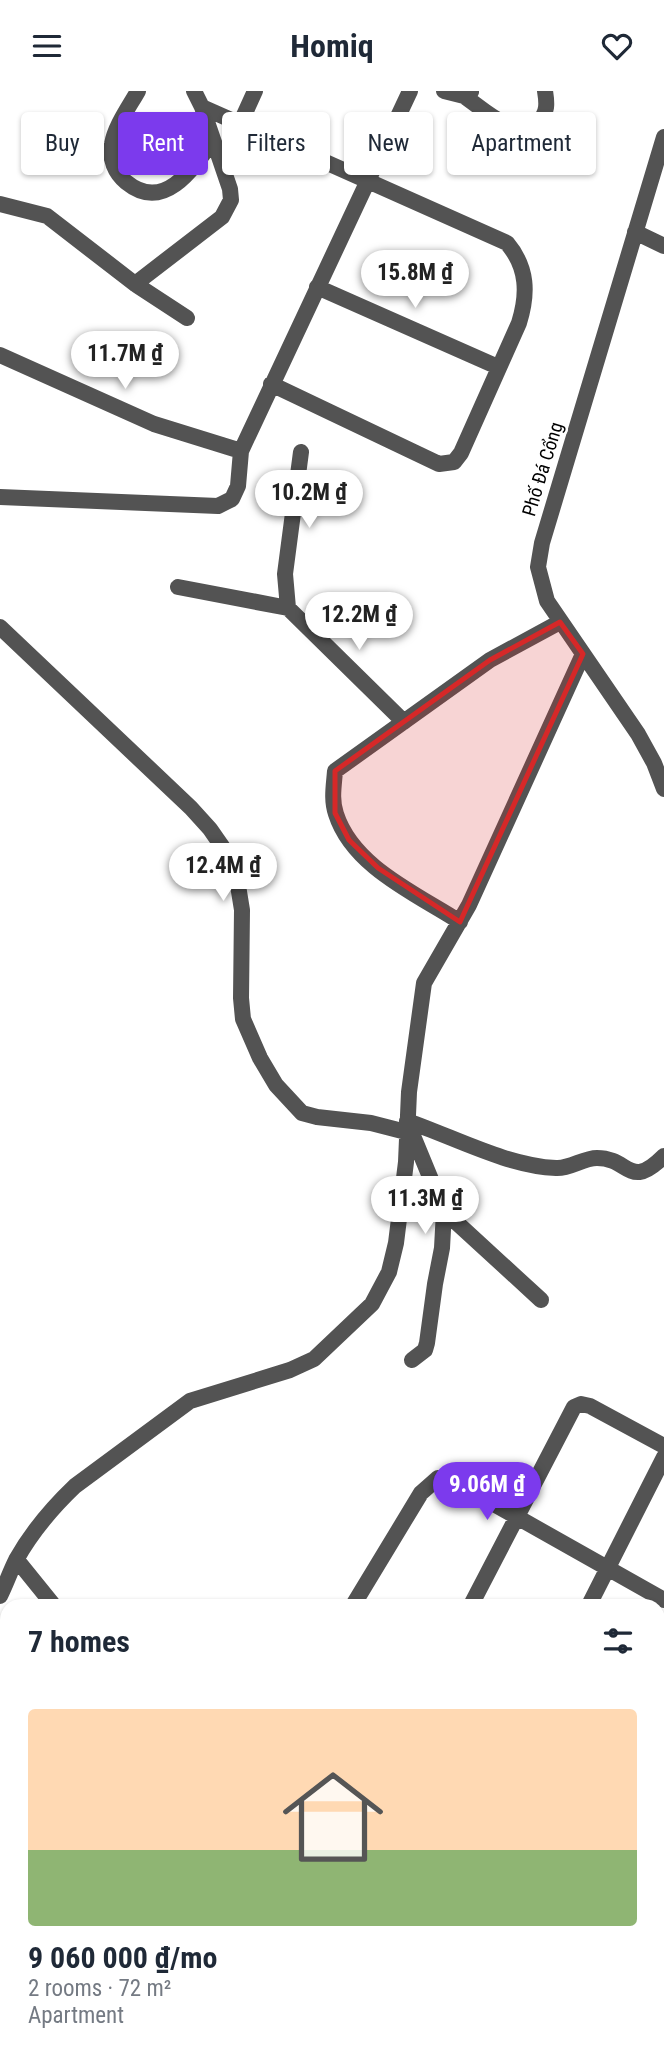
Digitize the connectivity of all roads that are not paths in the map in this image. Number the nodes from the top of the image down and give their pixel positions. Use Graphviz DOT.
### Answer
graph roads {
  1 [pos="138,91"];
  2 [pos="194,91"];
  3 [pos="256,91"];
  4 [pos="410,91"];
  5 [pos="444,91"];
  6 [pos="544,91"];
  7 [pos="468,93"];
  8 [pos="202,107"];
  9 [pos="246,112"];
  10 [pos="222,116"];
  11 [pos="664,137"];
  12 [pos="213,140"];
  13 [pos="330,165"];
  14 [pos="368,182"];
  15 [pos="0,204"];
  16 [pos="635,232"];
  17 [pos="664,246"];
  18 [pos="135,283"];
  19 [pos="317,287"];
  20 [pos="187,318"];
  21 [pos="0,355"];
  22 [pos="498,367"];
  23 [pos="271,384"];
  24 [pos="241,451"];
  25 [pos="301,452"];
  26 [pos="0,497"];
  27 [pos="178,587"];
  28 [pos="288,608"];
  29 [pos="559,622"];
  30 [pos="0,627"];
  31 [pos="583,654"];
  32 [pos="404,722"];
  33 [pos="659,758"];
  34 [pos="664,789"];
  35 [pos="460,922"];
  36 [pos="406,1126"];
  37 [pos="664,1156"];
  38 [pos="444,1211"];
  39 [pos="541,1300"];
  40 [pos="412,1360"];
  41 [pos="664,1446"];
  42 [pos="664,1457"];
  43 [pos="518,1518"];
  44 [pos="17,1560"];
  45 [pos="609,1568"];
  46 [pos="0,1596"];
  47 [pos="49,1599"];
  48 [pos="357,1599"];
  49 [pos="474,1599"];
  50 [pos="592,1599"];
  51 [pos="662,1599"];
  1 -- 12 [label="street"];
  2 -- 8 [label="street"];
  3 -- 9 [label="street"];
  4 -- 14 [label="street"];
  5 -- 7 [label="street"];
  6 -- 7 [label="street"];
  8 -- 10 [label="street"];
  8 -- 12 [label="street"];
  11 -- 16 [label="street, Phố Đá Cổng"];
  12 -- 18 [label="street"];
  13 -- 14 [label="street"];
  14 -- 19 [label="street"];
  14 -- 22 [label="street"];
  15 -- 18 [label="street"];
  16 -- 17 [label="street"];
  16 -- 29 [label="street, Phố Đá Cổng"];
  18 -- 20 [label="street"];
  19 -- 22 [label="street"];
  19 -- 23 [label="street"];
  21 -- 24 [label="street"];
  22 -- 23 [label="street"];
  23 -- 24 [label="street"];
  24 -- 26 [label="street"];
  25 -- 28 [label="street"];
  27 -- 28 [label="street"];
  28 -- 32 [label="street"];
  29 -- 31 [label="street, Phố Đá Cổng"];
  29 -- 32 [label="street"];
  30 -- 36 [label="street"];
  31 -- 33 [label="street, Phố Đá Cổng"];
  31 -- 35 [label="street"];
  32 -- 35 [label="street"];
  33 -- 34 [label="street, Phố Đá Cổng"];
  35 -- 36 [label="street"];
  36 -- 37 [label="street"];
  36 -- 38 [label="street"];
  36 -- 44 [label="street"];
  38 -- 39 [label="street"];
  38 -- 40 [label="street"];
  41 -- 43 [label="street"];
  42 -- 45 [label="street"];
  43 -- 45 [label="street"];
  43 -- 48 [label="street"];
  43 -- 49 [label="street"];
  44 -- 46 [label="street"];
  44 -- 47 [label="street"];
  45 -- 50 [label="street"];
  45 -- 51 [label="street"];
}
